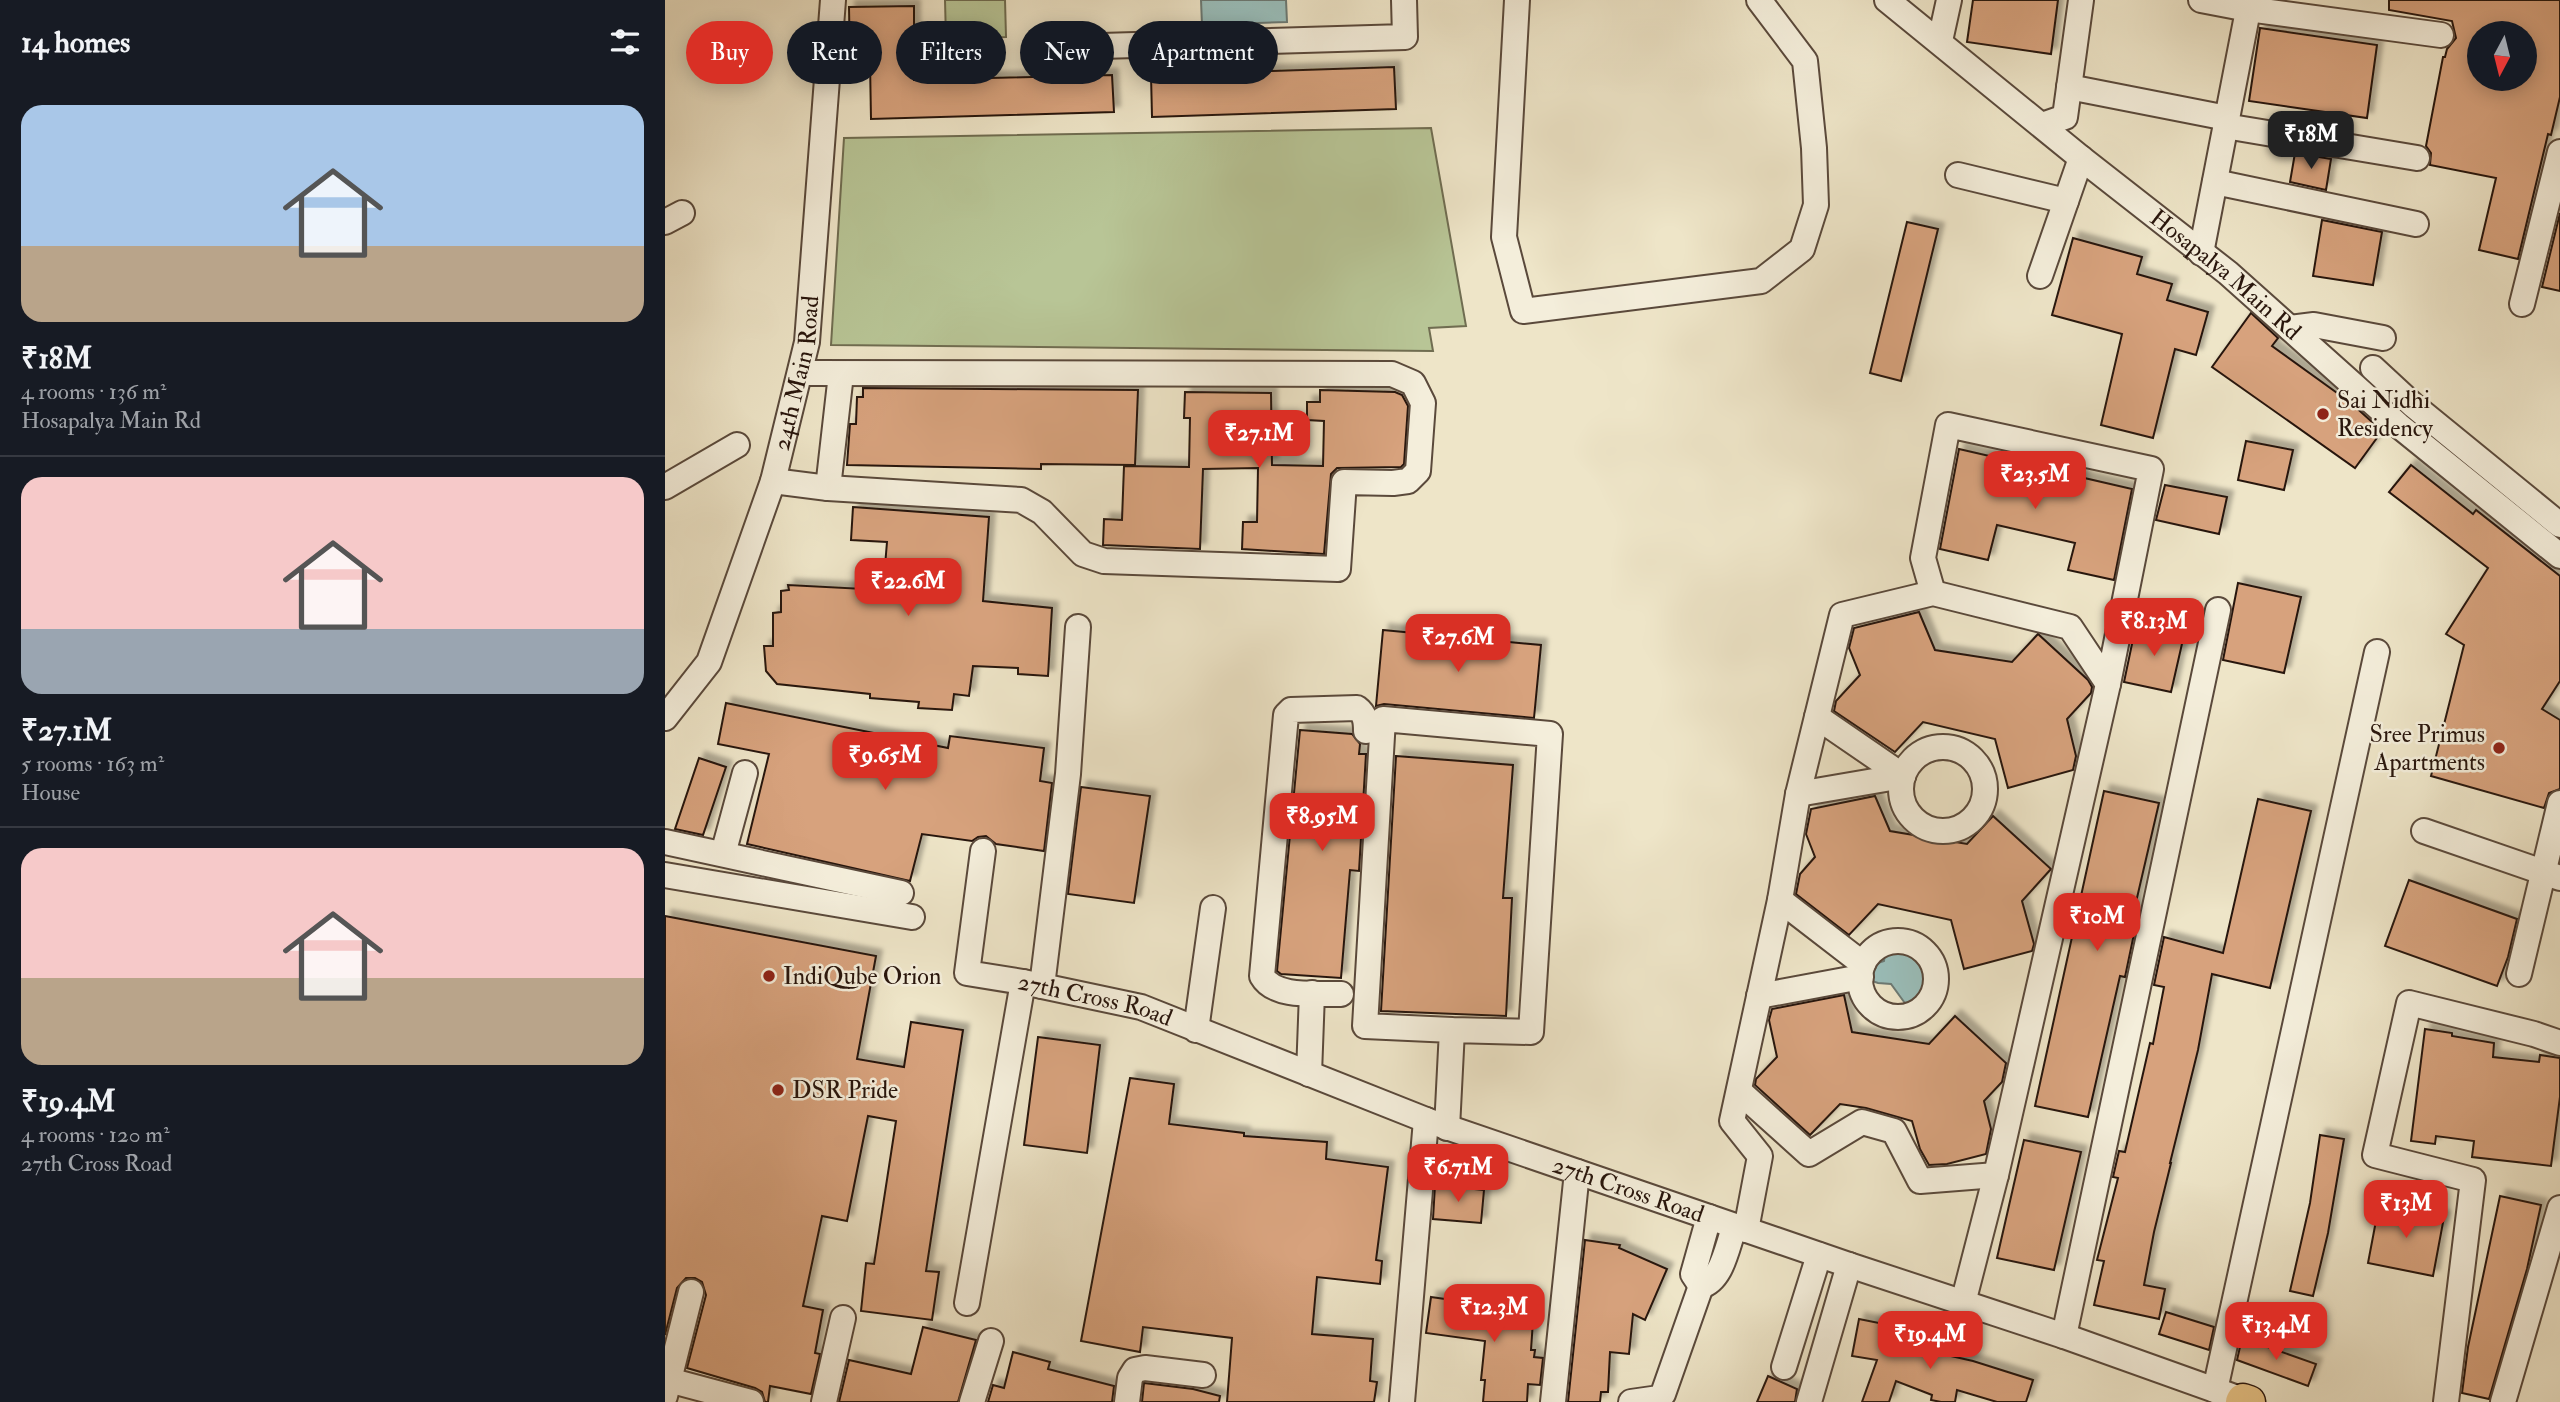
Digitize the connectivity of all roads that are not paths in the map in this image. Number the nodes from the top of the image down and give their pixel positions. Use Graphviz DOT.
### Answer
graph roads {
  1 [pos="833,0"];
  2 [pos="1404,0"];
  3 [pos="1517,0"];
  4 [pos="1759,0"];
  5 [pos="1887,0"];
  6 [pos="1949,0"];
  7 [pos="2081,0"];
  8 [pos="2201,0"];
  9 [pos="2249,4"];
  10 [pos="2441,35"];
  11 [pos="1940,41"];
  12 [pos="1114,46"];
  13 [pos="2069,87"];
  14 [pos="2226,122"];
  15 [pos="2042,125"];
  16 [pos="2560,152"];
  17 [pos="2081,158"];
  18 [pos="2417,158"];
  19 [pos="1958,175"];
  20 [pos="2215,182"];
  21 [pos="2066,201"];
  22 [pos="2416,224"];
  23 [pos="2201,253"];
  24 [pos="2040,276"];
  25 [pos="2522,304"];
  26 [pos="2290,328"];
  27 [pos="2383,338"];
  28 [pos="2373,368"];
  29 [pos="801,373"];
  30 [pos="841,373"];
  31 [pos="2413,405"];
  32 [pos="2398,425"];
  33 [pos="737,445"];
  34 [pos="773,481"];
  35 [pos="665,487"];
  36 [pos="828,488"];
  37 [pos="2560,526"];
  38 [pos="2560,556"];
  39 [pos="1933,593"];
  40 [pos="2218,610"];
  41 [pos="1078,627"];
  42 [pos="2377,652"];
  43 [pos="2108,684"];
  44 [pos="1817,717"];
  45 [pos="665,718"];
  46 [pos="1366,731"];
  47 [pos="745,773"];
  48 [pos="1798,794"];
  49 [pos="2560,803"];
  50 [pos="2424,831"];
  51 [pos="665,842"];
  52 [pos="983,850"];
  53 [pos="723,854"];
  54 [pos="665,875"];
  55 [pos="2551,875"];
  56 [pos="901,893"];
  57 [pos="1780,900"];
  58 [pos="1213,908"];
  59 [pos="912,917"];
  60 [pos="2519,975"];
  61 [pos="1033,984"];
  62 [pos="1311,993"];
  63 [pos="1341,994"];
  64 [pos="1759,996"];
  65 [pos="1196,1030"];
  66 [pos="1452,1030"];
  67 [pos="2560,1043"];
  68 [pos="1309,1074"];
  69 [pos="1739,1091"];
  70 [pos="1437,1124"];
  71 [pos="1577,1172"];
  72 [pos="1996,1175"];
  73 [pos="2560,1208"];
  74 [pos="1709,1217"];
  75 [pos="1741,1228"];
  76 [pos="1819,1255"];
  77 [pos="1849,1265"];
  78 [pos="1701,1286"];
  79 [pos="691,1292"];
  80 [pos="967,1303"];
  81 [pos="1963,1303"];
  82 [pos="843,1318"];
  83 [pos="1797,1325"];
  84 [pos="1828,1336"];
  85 [pos="2064,1336"];
  86 [pos="991,1341"];
  87 [pos="1784,1367"];
  88 [pos="1203,1375"];
  89 [pos="666,1385"];
  90 [pos="2237,1398"];
  91 [pos="751,1402"];
  92 [pos="824,1402"];
  93 [pos="972,1402"];
  94 [pos="1126,1402"];
  95 [pos="1402,1402"];
  96 [pos="1553,1402"];
  97 [pos="1631,1402"];
  98 [pos="1809,1402"];
  99 [pos="2446,1402"];
  100 [pos="2503,1402"];
  1 -- 29 [label="street, 24th Main Road"];
  2 -- 12 [label="street"];
  3 -- 4 [label="street"];
  5 -- 11 [label="street, Hosapalya Main Rd"];
  6 -- 11 [label="street"];
  7 -- 13 [label="street"];
  8 -- 9 [label="street"];
  9 -- 10 [label="street"];
  9 -- 14 [label="street"];
  11 -- 15 [label="street, Hosapalya Main Rd"];
  13 -- 14 [label="street"];
  13 -- 15 [label="street"];
  14 -- 18 [label="street"];
  14 -- 20 [label="street"];
  15 -- 17 [label="street, Hosapalya Main Rd"];
  16 -- 25 [label="street"];
  17 -- 21 [label="street"];
  17 -- 23 [label="street, Hosapalya Main Rd"];
  19 -- 21 [label="street"];
  20 -- 22 [label="street"];
  20 -- 23 [label="street"];
  21 -- 24 [label="street"];
  23 -- 26 [label="street, Hosapalya Main Rd"];
  26 -- 27 [label="street"];
  26 -- 32 [label="street, Hosapalya Main Rd"];
  28 -- 31 [label="street"];
  29 -- 30 [label="street"];
  29 -- 34 [label="street, 24th Main Road"];
  30 -- 36 [label="street"];
  30 -- 36 [label="street"];
  31 -- 32 [label="street"];
  31 -- 37 [label="street"];
  32 -- 38 [label="street, Hosapalya Main Rd"];
  33 -- 35 [label="street"];
  34 -- 36 [label="street"];
  34 -- 45 [label="street, 24th Main Road"];
  39 -- 43 [label="street"];
  39 -- 43 [label="street"];
  39 -- 44 [label="street"];
  40 -- 85 [label="street"];
  41 -- 61 [label="street"];
  42 -- 90 [label="street"];
  43 -- 72 [label="street"];
  44 -- 48 [label="street"];
  44 -- 48 [label="street"];
  46 -- 62 [label="street"];
  47 -- 53 [label="street"];
  48 -- 57 [label="street"];
  49 -- 55 [label="street"];
  50 -- 55 [label="street"];
  51 -- 53 [label="street"];
  52 -- 61 [label="street, 27th Cross Road"];
  53 -- 56 [label="street"];
  54 -- 59 [label="street"];
  55 -- 60 [label="street"];
  57 -- 64 [label="street"];
  57 -- 64 [label="street"];
  58 -- 65 [label="street"];
  61 -- 65 [label="street, 27th Cross Road"];
  61 -- 80 [label="street"];
  62 -- 63 [label="street"];
  62 -- 68 [label="street"];
  64 -- 69 [label="street"];
  65 -- 68 [label="street, 27th Cross Road"];
  66 -- 66 [label="street"];
  66 -- 70 [label="street"];
  67 -- 99 [label="street"];
  68 -- 70 [label="street, 27th Cross Road"];
  69 -- 72 [label="street"];
  69 -- 75 [label="street"];
  70 -- 71 [label="street, 27th Cross Road"];
  70 -- 95 [label="street"];
  71 -- 74 [label="street, 27th Cross Road"];
  71 -- 96 [label="street"];
  72 -- 81 [label="street"];
  73 -- 100 [label="street"];
  74 -- 75 [label="street, 27th Cross Road"];
  74 -- 78 [label="street"];
  75 -- 76 [label="street, 27th Cross Road"];
  75 -- 78 [label="street"];
  76 -- 77 [label="street, 27th Cross Road"];
  76 -- 83 [label="street"];
  77 -- 81 [label="street, 27th Cross Road"];
  77 -- 84 [label="street"];
  78 -- 97 [label="street"];
  79 -- 89 [label="street"];
  81 -- 85 [label="street, 27th Cross Road"];
  82 -- 92 [label="street"];
  83 -- 84 [label="street"];
  83 -- 87 [label="street"];
  84 -- 98 [label="street"];
  85 -- 90 [label="street, 27th Cross Road"];
  86 -- 93 [label="street"];
  88 -- 94 [label="street"];
  89 -- 91 [label="street"];
}
